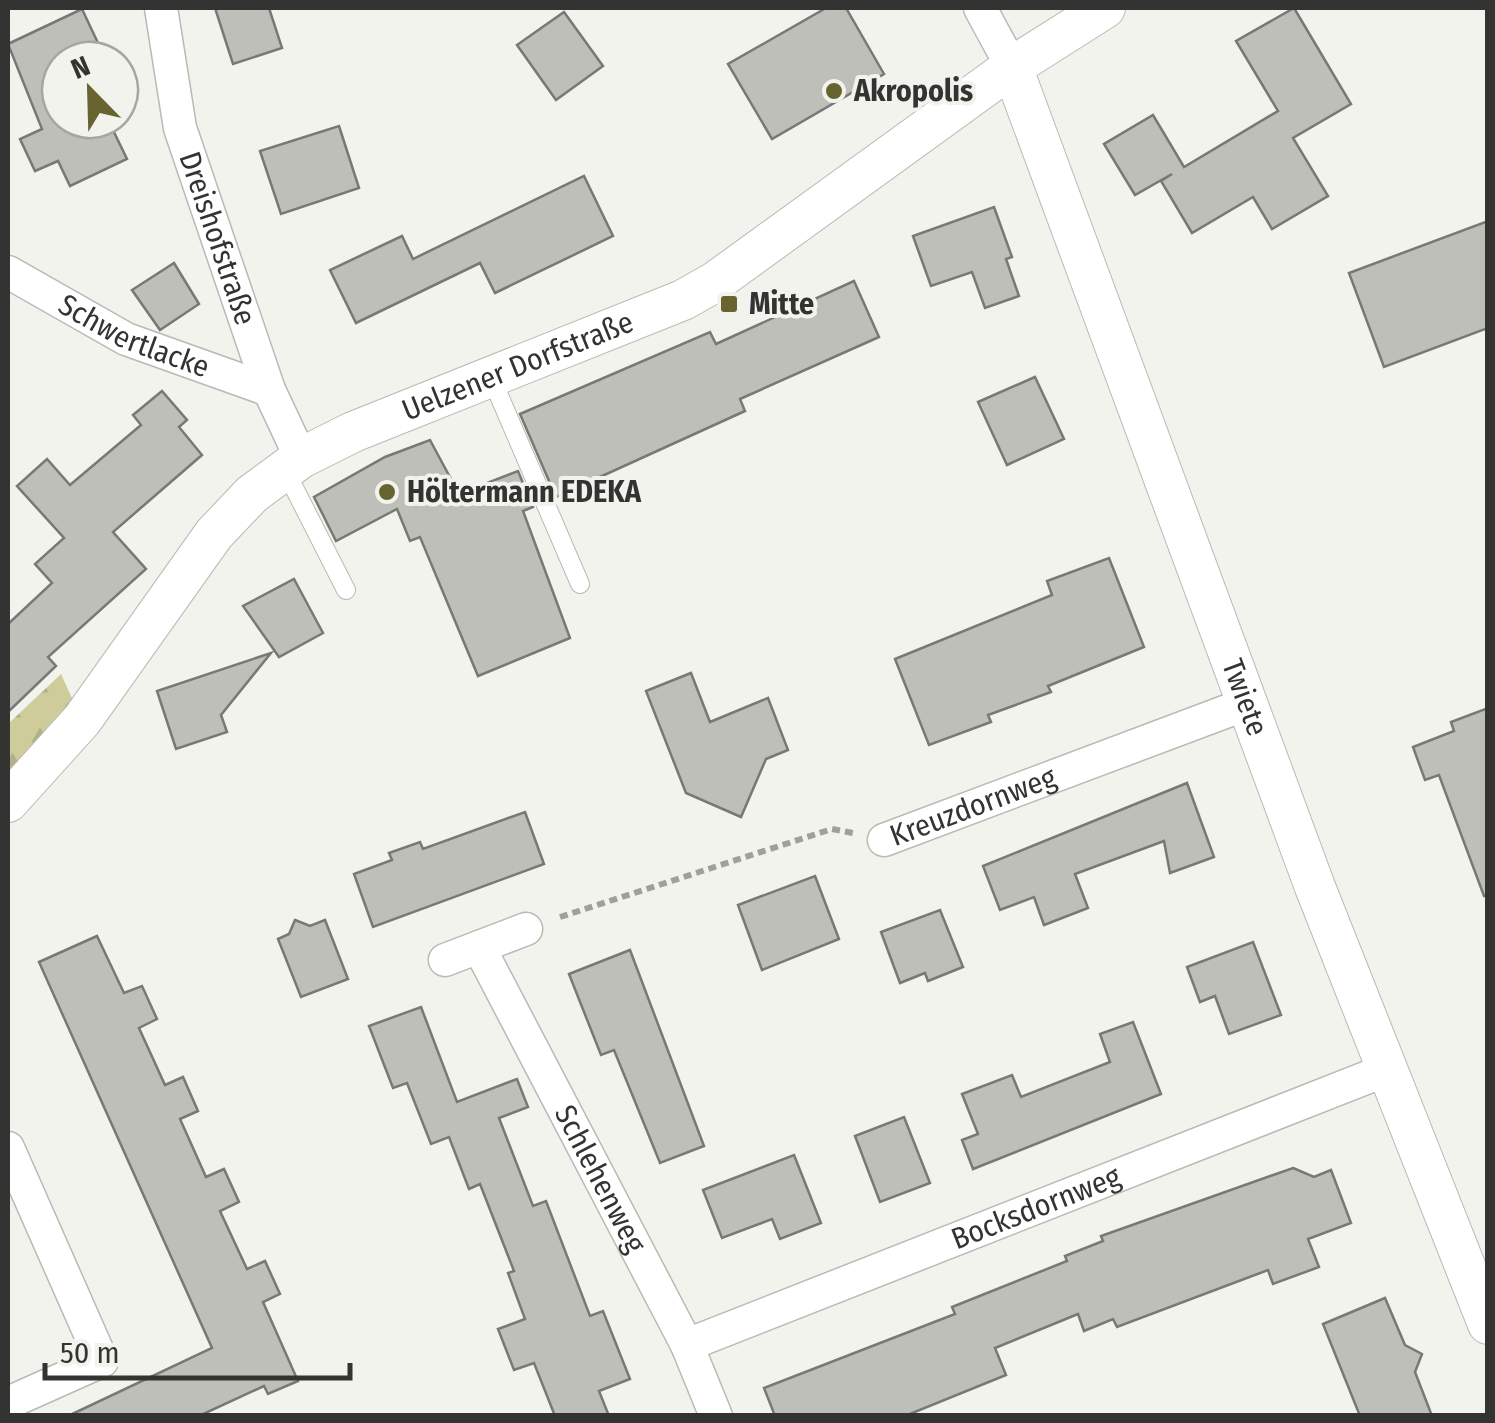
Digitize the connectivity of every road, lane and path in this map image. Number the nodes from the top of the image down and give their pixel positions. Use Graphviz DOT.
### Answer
graph roads {
  1 [pos="162,8"];
  2 [pos="980,8"];
  3 [pos="1106,8"];
  4 [pos="1012,67"];
  5 [pos="8,272"];
  6 [pos="490,376"];
  7 [pos="268,390"];
  8 [pos="293,464"];
  9 [pos="580,584"];
  10 [pos="346,590"];
  11 [pos="1246,704"];
  12 [pos="8,802"];
  13 [pos="884,840"];
  14 [pos="526,929"];
  15 [pos="479,947"];
  16 [pos="445,960"];
  17 [pos="1386,1070"];
  18 [pos="10,1161"];
  19 [pos="1488,1324"];
  20 [pos="687,1345"];
  21 [pos="12,1391"];
  22 [pos="716,1416"];
  1 -- 7 [label="street, Dreishofstraße"];
  2 -- 4 [label="street"];
  3 -- 4 [label="street, Uelzener Dorfstraße"];
  4 -- 6 [label="street, Uelzener Dorfstraße"];
  4 -- 11 [label="street, Twiete"];
  5 -- 7 [label="street, Schwertlacke"];
  6 -- 8 [label="street, Uelzener Dorfstraße"];
  6 -- 9 [label="lane"];
  7 -- 8 [label="street, Dreishofstraße"];
  8 -- 10 [label="lane"];
  8 -- 12 [label="street, Uelzener Dorfstraße"];
  11 -- 13 [label="street, Kreuzdornweg"];
  11 -- 17 [label="street, Twiete"];
  13 -- 14 [label="path, Kreuzdornweg"];
  14 -- 15 [label="street"];
  15 -- 16 [label="street"];
  15 -- 20 [label="street, Schlehenweg"];
  17 -- 19 [label="street, Twiete"];
  17 -- 20 [label="street, Bocksdornweg"];
  18 -- 21 [label="street"];
  20 -- 22 [label="street, Schlehenweg"];
}
